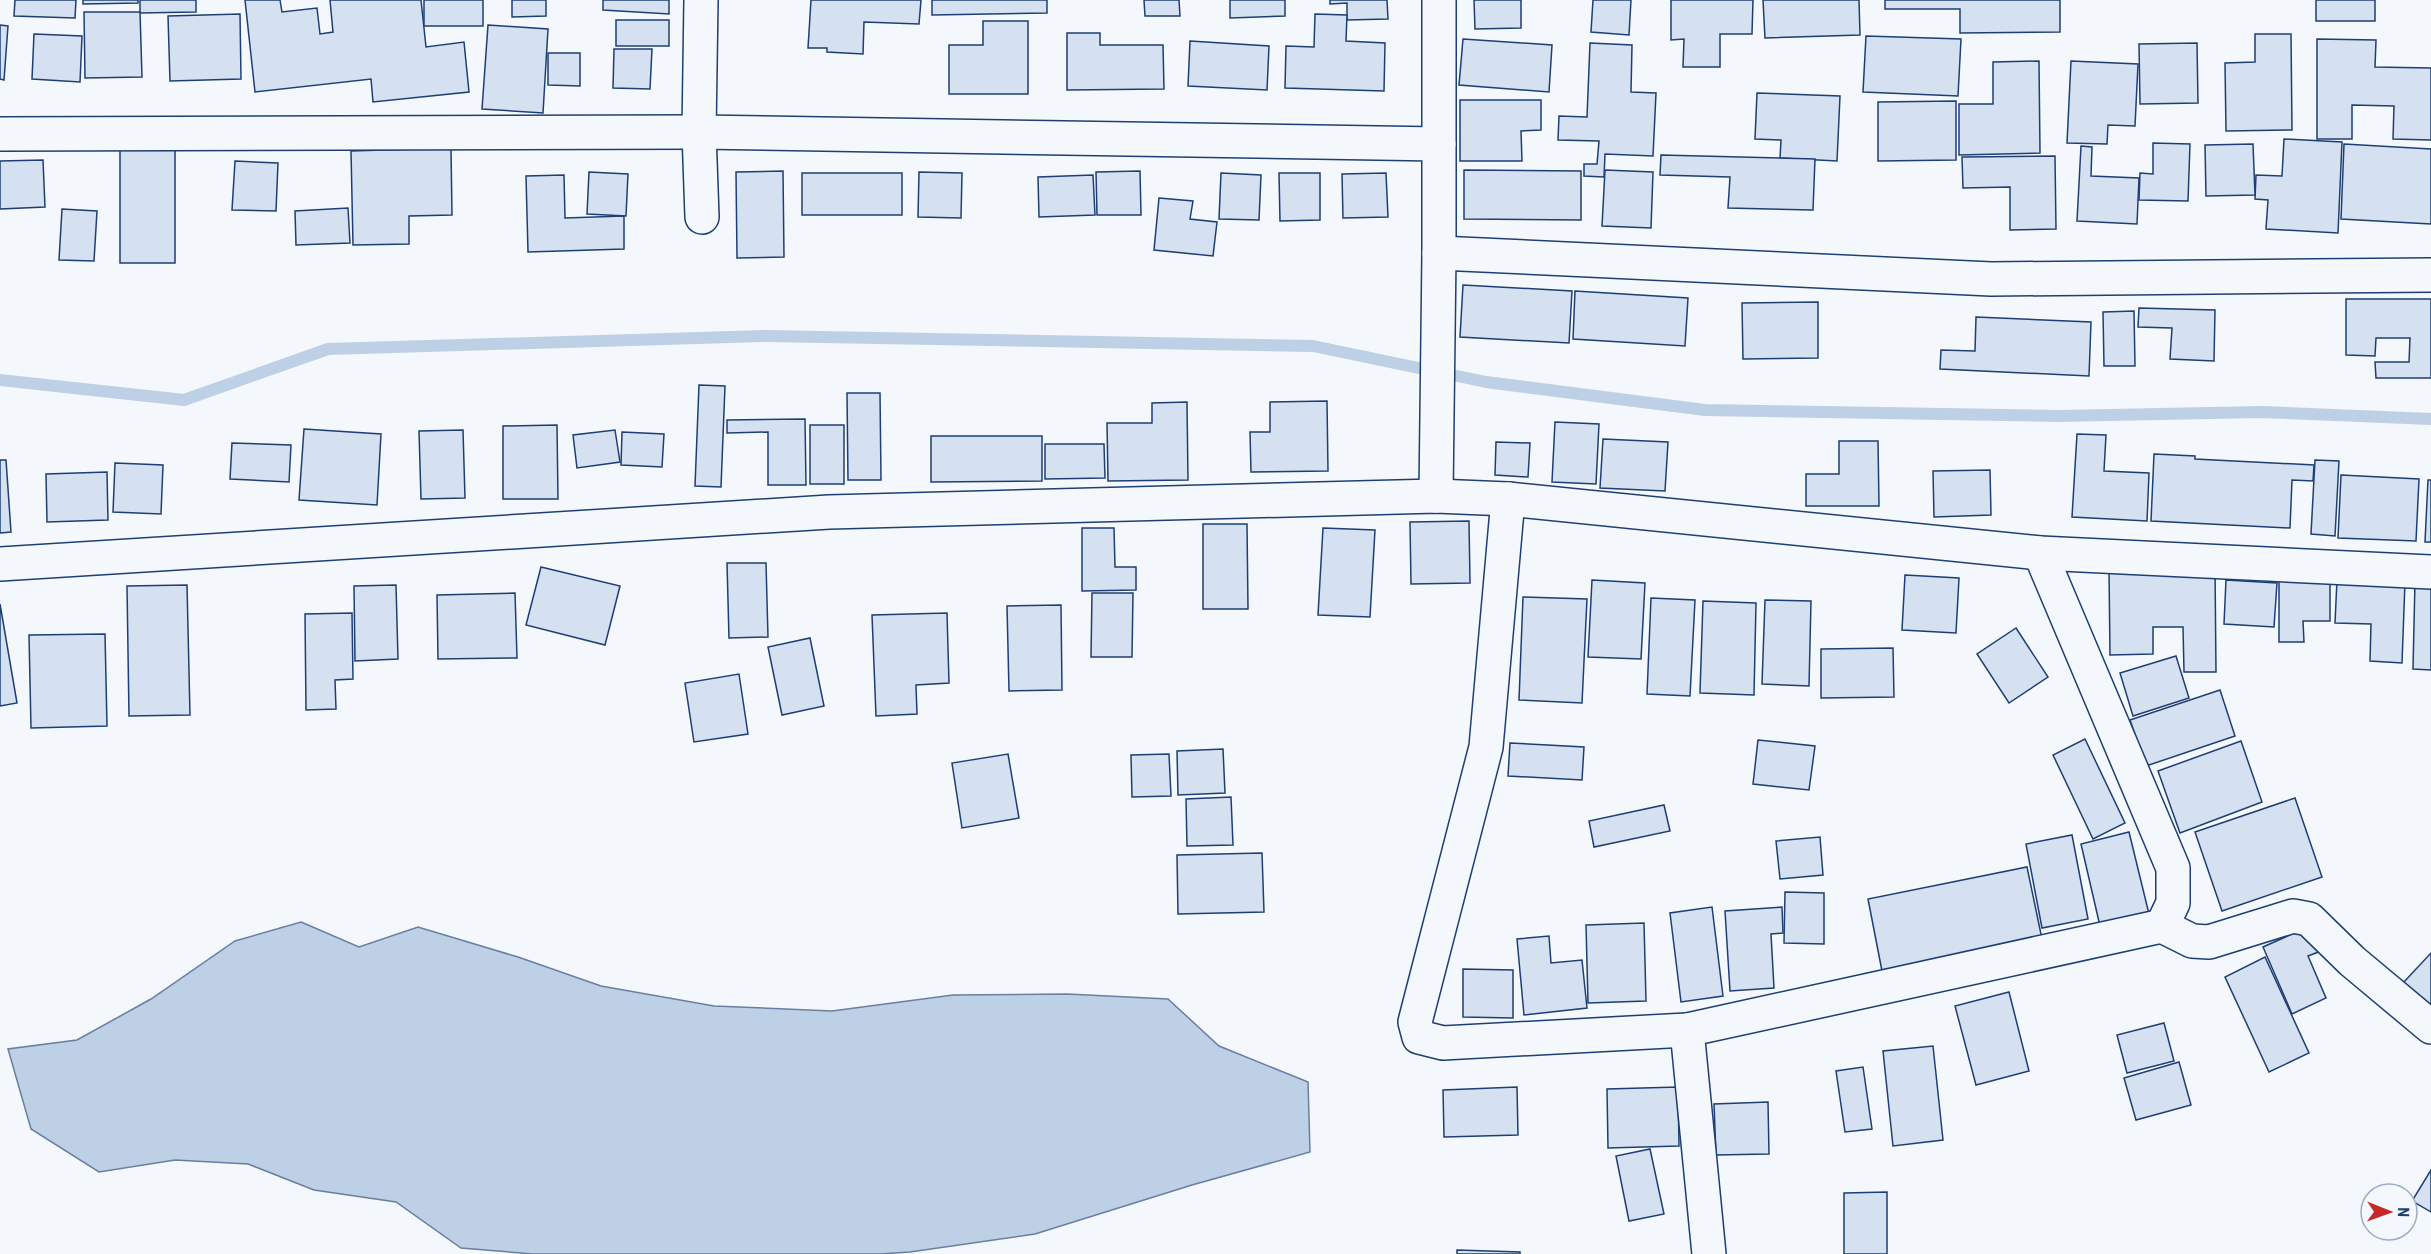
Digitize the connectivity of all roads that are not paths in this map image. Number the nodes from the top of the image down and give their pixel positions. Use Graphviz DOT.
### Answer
graph roads {
  1 [pos="701,0"];
  2 [pos="1438,0"];
  3 [pos="699,132"];
  4 [pos="0,134"];
  5 [pos="1439,144"];
  6 [pos="702,217"];
  7 [pos="1439,253"];
  8 [pos="2431,275"];
  9 [pos="1437,496"];
  10 [pos="1508,499"];
  11 [pos="2040,553"];
  12 [pos="0,564"];
  13 [pos="2431,572"];
  14 [pos="2162,926"];
  15 [pos="2431,1027"];
  16 [pos="1686,1030"];
  17 [pos="1709,1254"];
  1 -- 3 [label="street"];
  2 -- 5 [label="street"];
  3 -- 4 [label="street"];
  3 -- 5 [label="street"];
  3 -- 6 [label="street"];
  5 -- 7 [label="street"];
  7 -- 8 [label="street"];
  7 -- 9 [label="street"];
  9 -- 10 [label="street"];
  9 -- 12 [label="street"];
  10 -- 11 [label="street"];
  10 -- 16 [label="street"];
  11 -- 13 [label="street"];
  11 -- 14 [label="street"];
  14 -- 15 [label="street"];
  14 -- 16 [label="street"];
  16 -- 17 [label="street"];
}
